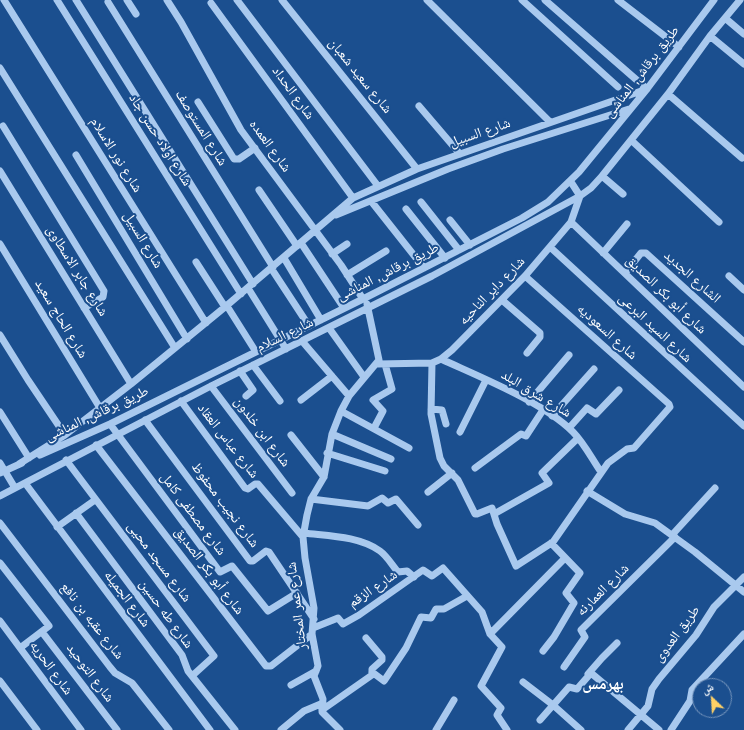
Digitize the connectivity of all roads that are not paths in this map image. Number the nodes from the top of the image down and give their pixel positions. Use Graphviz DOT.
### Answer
graph roads {
  1 [pos="4,0"];
  2 [pos="58,0"];
  3 [pos="76,0"];
  4 [pos="128,0"];
  5 [pos="167,0"];
  6 [pos="236,0"];
  7 [pos="282,0"];
  8 [pos="427,0"];
  9 [pos="522,0"];
  10 [pos="545,0"];
  11 [pos="618,0"];
  12 [pos="714,0"];
  13 [pos="740,0"];
  14 [pos="108,2"];
  15 [pos="211,3"];
  16 [pos="136,14"];
  17 [pos="725,18"];
  18 [pos="744,34"];
  19 [pos="710,36"];
  20 [pos="679,47"];
  21 [pos="744,64"];
  22 [pos="0,68"];
  23 [pos="618,87"];
  24 [pos="647,89"];
  25 [pos="668,94"];
  26 [pos="198,102"];
  27 [pos="418,106"];
  28 [pos="630,109"];
  29 [pos="550,122"];
  30 [pos="3,126"];
  31 [pos="631,140"];
  32 [pos="255,148"];
  33 [pos="460,154"];
  34 [pos="76,155"];
  35 [pos="742,158"];
  36 [pos="417,169"];
  37 [pos="0,171"];
  38 [pos="602,176"];
  39 [pos="571,182"];
  40 [pos="378,186"];
  41 [pos="259,190"];
  42 [pos="623,194"];
  43 [pos="580,196"];
  44 [pos="353,198"];
  45 [pos="371,201"];
  46 [pos="421,202"];
  47 [pos="406,209"];
  48 [pos="331,218"];
  49 [pos="450,220"];
  50 [pos="571,222"];
  51 [pos="719,222"];
  52 [pos="627,224"];
  53 [pos="315,231"];
  54 [pos="0,244"];
  55 [pos="347,244"];
  56 [pos="299,245"];
  57 [pos="470,245"];
  58 [pos="550,247"];
  59 [pos="459,250"];
  60 [pos="386,251"];
  61 [pos="603,253"];
  62 [pos="332,254"];
  63 [pos="284,258"];
  64 [pos="445,258"];
  65 [pos="196,262"];
  66 [pos="272,268"];
  67 [pos="424,268"];
  68 [pos="625,273"];
  69 [pos="347,275"];
  70 [pos="525,276"];
  71 [pos="729,276"];
  72 [pos="250,286"];
  73 [pos="744,290"];
  74 [pos="241,294"];
  75 [pos="364,299"];
  76 [pos="502,300"];
  77 [pos="226,307"];
  78 [pos="84,308"];
  79 [pos="344,308"];
  80 [pos="368,308"];
  81 [pos="321,320"];
  82 [pos="206,323"];
  83 [pos="309,326"];
  84 [pos="329,328"];
  85 [pos="0,335"];
  86 [pos="187,339"];
  87 [pos="280,340"];
  88 [pos="302,341"];
  89 [pos="744,342"];
  90 [pos="175,348"];
  91 [pos="286,349"];
  92 [pos="256,352"];
  93 [pos="527,353"];
  94 [pos="569,355"];
  95 [pos="441,359"];
  96 [pos="432,363"];
  97 [pos="381,364"];
  98 [pos="253,365"];
  99 [pos="594,369"];
  100 [pos="240,371"];
  101 [pos="332,376"];
  102 [pos="364,377"];
  103 [pos="486,380"];
  104 [pos="131,384"];
  105 [pos="211,386"];
  106 [pos="744,387"];
  107 [pos="619,390"];
  108 [pos="246,396"];
  109 [pos="349,396"];
  110 [pos="301,400"];
  111 [pos="181,401"];
  112 [pos="280,401"];
  113 [pos="529,402"];
  114 [pos="100,408"];
  115 [pos="431,409"];
  116 [pos="543,410"];
  117 [pos="341,411"];
  118 [pos="0,412"];
  119 [pos="552,416"];
  120 [pos="145,420"];
  121 [pos="110,424"];
  122 [pos="446,424"];
  123 [pos="744,426"];
  124 [pos="374,428"];
  125 [pos="569,428"];
  126 [pos="460,432"];
  127 [pos="116,434"];
  128 [pos="332,434"];
  129 [pos="65,435"];
  130 [pos="292,435"];
  131 [pos="578,438"];
  132 [pos="96,445"];
  133 [pos="409,448"];
  134 [pos="327,453"];
  135 [pos="28,458"];
  136 [pos="391,459"];
  137 [pos="66,460"];
  138 [pos="0,463"];
  139 [pos="19,464"];
  140 [pos="475,468"];
  141 [pos="385,471"];
  142 [pos="2,472"];
  143 [pos="601,472"];
  144 [pos="452,473"];
  145 [pos="324,478"];
  146 [pos="25,483"];
  147 [pos="15,488"];
  148 [pos="715,488"];
  149 [pos="587,491"];
  150 [pos="428,492"];
  151 [pos="292,493"];
  152 [pos="0,496"];
  153 [pos="311,499"];
  154 [pos="95,500"];
  155 [pos="76,513"];
  156 [pos="494,514"];
  157 [pos="0,523"];
  158 [pos="418,525"];
  159 [pos="57,527"];
  160 [pos="303,535"];
  161 [pos="673,536"];
  162 [pos="551,543"];
  163 [pos="566,558"];
  164 [pos="0,563"];
  165 [pos="414,577"];
  166 [pos="744,577"];
  167 [pos="735,586"];
  168 [pos="744,592"];
  169 [pos="297,593"];
  170 [pos="467,596"];
  171 [pos="314,619"];
  172 [pos="0,621"];
  173 [pos="312,631"];
  174 [pos="42,632"];
  175 [pos="490,634"];
  176 [pos="744,634"];
  177 [pos="366,638"];
  178 [pos="617,644"];
  179 [pos="20,648"];
  180 [pos="542,651"];
  181 [pos="564,667"];
  182 [pos="316,671"];
  183 [pos="372,672"];
  184 [pos="588,674"];
  185 [pos="192,676"];
  186 [pos="0,681"];
  187 [pos="523,682"];
  188 [pos="291,685"];
  189 [pos="454,700"];
  190 [pos="554,705"];
  191 [pos="323,707"];
  192 [pos="642,715"];
  193 [pos="540,720"];
  194 [pos="285,728"];
  195 [pos="37,730"];
  196 [pos="81,730"];
  197 [pos="117,730"];
  198 [pos="169,730"];
  199 [pos="210,730"];
  200 [pos="235,730"];
  201 [pos="340,730"];
  202 [pos="436,730"];
  203 [pos="507,730"];
  204 [pos="581,730"];
  205 [pos="628,730"];
  206 [pos="658,730"];
  207 [pos="671,730"];
  1 -- 82 [label="street, شارع نور الاسلام"];
  2 -- 74 [label="street, شارع اولاد حسن جاد"];
  3 -- 72 [label="street"];
  4 -- 16 [label="street"];
  5 -- 32 [label="street, شارع العمده"];
  6 -- 40 [label="street"];
  7 -- 36 [label="street, شارع سعيد شعبان"];
  8 -- 29 [label="street"];
  9 -- 23 [label="street"];
  10 -- 24 [label="street"];
  11 -- 20 [label="street"];
  12 -- 20 [label="street, طريق برقاش, المناشى"];
  13 -- 17 [label="street"];
  14 -- 66 [label="street, شارع المستوصف"];
  15 -- 44 [label="street, شارع الحداد"];
  17 -- 18 [label="street"];
  17 -- 19 [label="street"];
  19 -- 21 [label="street"];
  19 -- 25 [label="street"];
  20 -- 24 [label="street, طريق برقاش, المناشى"];
  22 -- 90 [label="street"];
  24 -- 28 [label="street, طريق برقاش, المناشى"];
  24 -- 29 [label="street, شارع السبيل"];
  25 -- 31 [label="street"];
  25 -- 35 [label="street"];
  26 -- 32 [label="street"];
  27 -- 33 [label="street"];
  28 -- 39 [label="street, طريق برقاش, المناشى"];
  28 -- 45 [label="street, شارع السبيل"];
  29 -- 33 [label="street, شارع السبيل"];
  30 -- 78 [label="street"];
  31 -- 38 [label="street"];
  31 -- 51 [label="street"];
  32 -- 53 [label="street, شارع العمده"];
  33 -- 36 [label="street, شارع السبيل"];
  34 -- 86 [label="street, شارع السبيل"];
  36 -- 40 [label="street, شارع السبيل"];
  37 -- 78 [label="street, شارع جابر الاسطاوى"];
  38 -- 42 [label="street"];
  38 -- 43 [label="street"];
  39 -- 43 [label="street"];
  39 -- 57 [label="street, طريق برقاش, المناشى"];
  40 -- 44 [label="street, شارع السبيل"];
  41 -- 56 [label="street"];
  43 -- 50 [label="street, شارع داير الناحيه"];
  43 -- 80 [label="street, شارع السلام"];
  44 -- 48 [label="street, شارع السبيل"];
  45 -- 48 [label="street, شارع السبيل"];
  45 -- 67 [label="street"];
  46 -- 59 [label="street"];
  47 -- 64 [label="street"];
  48 -- 53 [label="street, شارع السبيل"];
  49 -- 57 [label="street"];
  50 -- 58 [label="street, شارع داير الناحيه"];
  50 -- 61 [label="street, شارع أبو بكر الصديق"];
  52 -- 61 [label="street"];
  53 -- 56 [label="street, شارع السبيل"];
  53 -- 62 [label="street, شارع العمده"];
  54 -- 114 [label="street, شارع الحاج سعيد"];
  55 -- 62 [label="street"];
  56 -- 63 [label="street, شارع السبيل"];
  56 -- 79 [label="street"];
  57 -- 59 [label="street, طريق برقاش, المناشى"];
  58 -- 70 [label="street, شارع داير الناحيه"];
  58 -- 123 [label="street, شارع السيد البرعى"];
  59 -- 64 [label="street, طريق برقاش, المناشى"];
  60 -- 69 [label="street"];
  61 -- 68 [label="street, شارع أبو بكر الصديق"];
  62 -- 69 [label="street, شارع العمده"];
  63 -- 66 [label="street, شارع السبيل"];
  63 -- 81 [label="street"];
  64 -- 67 [label="street, طريق برقاش, المناشى"];
  65 -- 77 [label="street"];
  66 -- 72 [label="street, شارع السبيل"];
  66 -- 83 [label="street, شارع المستوصف"];
  67 -- 75 [label="street, طريق برقاش, المناشى"];
  68 -- 89 [label="street, الشارع الجديد"];
  68 -- 106 [label="street, شارع أبو بكر الصديق"];
  69 -- 75 [label="street, شارع العمده"];
  70 -- 76 [label="street, شارع داير الناحيه"];
  70 -- 143 [label="street, شارع السعوديه"];
  71 -- 73 [label="street"];
  72 -- 74 [label="street, شارع السبيل"];
  72 -- 87 [label="street"];
  74 -- 77 [label="street, شارع السبيل"];
  75 -- 79 [label="street, طريق برقاش, المناشى"];
  75 -- 80 [label="street"];
  76 -- 93 [label="street"];
  76 -- 95 [label="street, شارع داير الناحيه"];
  77 -- 82 [label="street, شارع السبيل"];
  77 -- 92 [label="street"];
  78 -- 104 [label="street, شارع جابر الاسطاوى"];
  79 -- 81 [label="street, طريق برقاش, المناشى"];
  80 -- 84 [label="street, شارع السلام"];
  80 -- 97 [label="street"];
  81 -- 83 [label="street, طريق برقاش, المناشى"];
  82 -- 86 [label="street, شارع السبيل"];
  83 -- 87 [label="street, طريق برقاش, المناشى"];
  84 -- 88 [label="street, شارع السلام"];
  84 -- 102 [label="street"];
  85 -- 129 [label="street"];
  86 -- 90 [label="street, شارع السبيل"];
  87 -- 91 [label="street"];
  87 -- 92 [label="street, طريق برقاش, المناشى"];
  88 -- 91 [label="street, شارع السلام"];
  88 -- 101 [label="street"];
  90 -- 104 [label="street, شارع السبيل"];
  91 -- 98 [label="street, شارع السلام"];
  92 -- 121 [label="street, طريق برقاش, المناشى"];
  94 -- 113 [label="street"];
  95 -- 96 [label="street, شارع داير الناحيه"];
  95 -- 103 [label="street, شارع شرق البلد"];
  96 -- 97 [label="street, شارع داير الناحيه"];
  96 -- 115 [label="street"];
  97 -- 102 [label="street, شارع عمر المختار"];
  97 -- 124 [label="street"];
  98 -- 100 [label="street, شارع السلام"];
  98 -- 112 [label="street"];
  99 -- 119 [label="street"];
  100 -- 105 [label="street, شارع السلام"];
  100 -- 108 [label="street"];
  101 -- 109 [label="street"];
  101 -- 110 [label="street"];
  102 -- 109 [label="street, شارع عمر المختار"];
  103 -- 113 [label="street, شارع شرق البلد"];
  103 -- 126 [label="street"];
  104 -- 114 [label="street, شارع السبيل"];
  105 -- 111 [label="street, شارع السلام"];
  105 -- 151 [label="street, شارع ابن خلدون"];
  107 -- 125 [label="street"];
  109 -- 117 [label="street, شارع عمر المختار"];
  111 -- 120 [label="street, شارع السلام"];
  111 -- 160 [label="street, شارع عباس العقاد"];
  113 -- 116 [label="street, شارع شرق البلد"];
  114 -- 129 [label="street, شارع السبيل"];
  115 -- 122 [label="street"];
  115 -- 144 [label="street"];
  116 -- 119 [label="street, شارع شرق البلد"];
  116 -- 140 [label="street"];
  117 -- 124 [label="street"];
  117 -- 128 [label="street, شارع عمر المختار"];
  118 -- 135 [label="street"];
  119 -- 125 [label="street, شارع شرق البلد"];
  120 -- 127 [label="street, شارع السلام"];
  120 -- 169 [label="street, شارع نجيب محفوظ"];
  121 -- 127 [label="street, شارع مصطفى كامل"];
  121 -- 139 [label="street, طريق برقاش, المناشى"];
  124 -- 133 [label="street"];
  125 -- 131 [label="street, شارع شرق البلد"];
  127 -- 132 [label="street, شارع السلام"];
  127 -- 169 [label="street, شارع مصطفى كامل"];
  128 -- 134 [label="street, شارع عمر المختار"];
  128 -- 136 [label="street"];
  129 -- 135 [label="street, شارع السبيل"];
  130 -- 145 [label="street"];
  131 -- 143 [label="street, شارع شرق البلد"];
  131 -- 156 [label="street"];
  132 -- 137 [label="street, شارع السلام"];
  132 -- 173 [label="street, شارع أبو بكر الصديق"];
  134 -- 141 [label="street"];
  134 -- 145 [label="street, شارع عمر المختار"];
  135 -- 139 [label="street, شارع السبيل"];
  137 -- 146 [label="street, شارع السلام"];
  137 -- 154 [label="street, شارع مسجد محيى"];
  138 -- 142 [label="street"];
  139 -- 142 [label="street, طريق برقاش, المناشى"];
  142 -- 147 [label="street"];
  143 -- 149 [label="street"];
  144 -- 150 [label="street"];
  144 -- 156 [label="street"];
  145 -- 153 [label="street, شارع عمر المختار"];
  146 -- 147 [label="street, شارع السلام"];
  146 -- 159 [label="street, شارع الجميله"];
  147 -- 152 [label="street, شارع السلام"];
  148 -- 161 [label="street"];
  149 -- 161 [label="street"];
  149 -- 162 [label="street"];
  153 -- 158 [label="street"];
  153 -- 160 [label="street, شارع عمر المختار"];
  154 -- 155 [label="street"];
  154 -- 185 [label="street, شارع مسجد محيى"];
  155 -- 159 [label="street"];
  155 -- 185 [label="street, شارع طه حسين"];
  156 -- 162 [label="street"];
  157 -- 198 [label="street, شارع عقبه بن نافع"];
  159 -- 199 [label="street, شارع الجميله"];
  160 -- 165 [label="street"];
  160 -- 171 [label="street, شارع عمر المختار"];
  161 -- 167 [label="street"];
  161 -- 181 [label="street, شارع العمارنه"];
  162 -- 163 [label="street"];
  163 -- 175 [label="street"];
  163 -- 180 [label="street"];
  164 -- 174 [label="street"];
  165 -- 170 [label="street, شارع الزقم"];
  165 -- 173 [label="street, شارع الزقم"];
  166 -- 167 [label="street, طريق العدوى"];
  167 -- 168 [label="street"];
  167 -- 192 [label="street, طريق العدوى"];
  169 -- 171 [label="street, شارع نجيب محفوظ"];
  170 -- 175 [label="street"];
  170 -- 183 [label="street"];
  171 -- 173 [label="street, شارع عمر المختار"];
  172 -- 179 [label="street, شارع الحريه"];
  173 -- 182 [label="street, شارع عمر المختار"];
  174 -- 179 [label="street"];
  174 -- 197 [label="street, شارع التوحيد"];
  175 -- 203 [label="street"];
  176 -- 207 [label="street"];
  177 -- 183 [label="street"];
  178 -- 184 [label="street"];
  179 -- 196 [label="street, شارع الحريه"];
  182 -- 188 [label="street"];
  182 -- 191 [label="street, شارع عمر المختار"];
  183 -- 191 [label="street"];
  184 -- 190 [label="street"];
  184 -- 192 [label="street"];
  185 -- 200 [label="street, شارع طه حسين"];
  186 -- 195 [label="street"];
  187 -- 190 [label="street"];
  189 -- 202 [label="street"];
  190 -- 193 [label="street"];
  190 -- 204 [label="street"];
  191 -- 194 [label="street"];
  191 -- 201 [label="street, شارع عمر المختار"];
  192 -- 205 [label="street, طريق العدوى"];
  192 -- 206 [label="street"];
}
